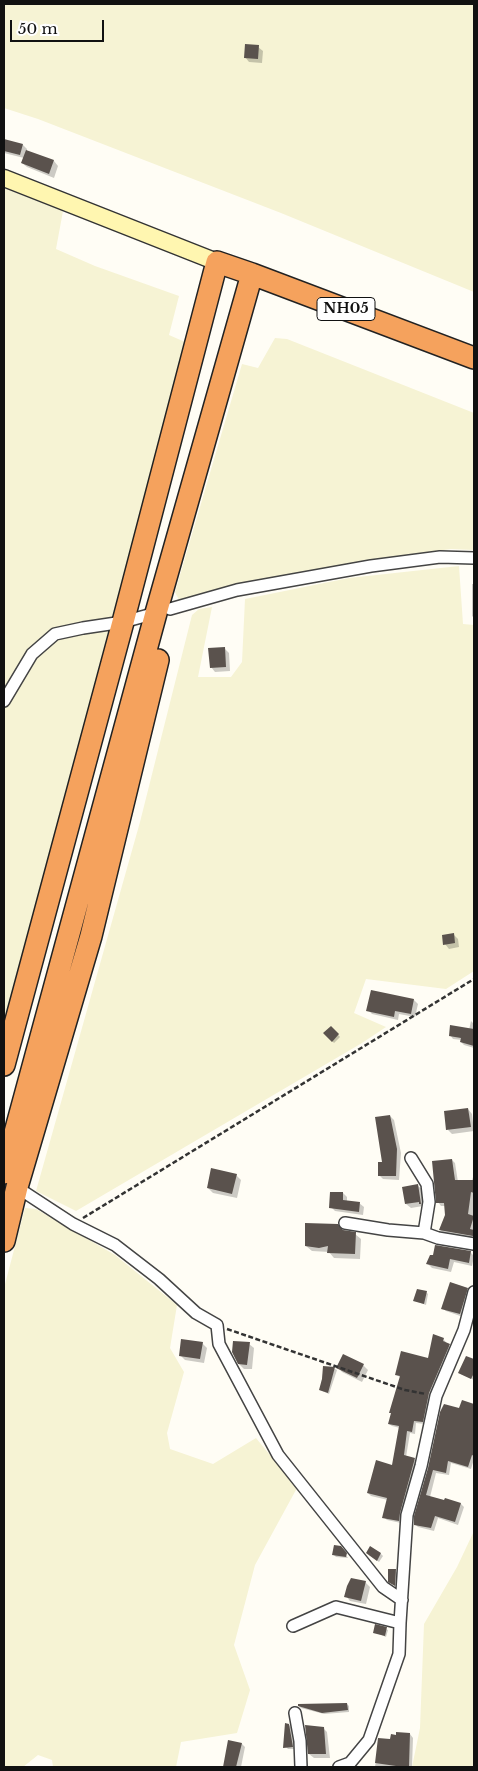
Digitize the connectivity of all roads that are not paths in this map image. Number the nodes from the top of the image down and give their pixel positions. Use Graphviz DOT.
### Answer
graph roads {
  1 [pos="4,178"];
  2 [pos="217,262"];
  3 [pos="252,274"];
  4 [pos="474,358"];
  5 [pos="474,558"];
  6 [pos="163,611"];
  7 [pos="123,622"];
  8 [pos="4,701"];
  9 [pos="4,1066"];
  10 [pos="411,1158"];
  11 [pos="7,1177"];
  12 [pos="345,1223"];
  13 [pos="424,1233"];
  14 [pos="4,1241"];
  15 [pos="474,1244"];
  16 [pos="474,1292"];
  17 [pos="402,1600"];
  18 [pos="400,1623"];
  19 [pos="293,1626"];
  20 [pos="295,1713"];
  21 [pos="301,1767"];
  22 [pos="339,1767"];
  1 -- 2 [label="main road, NH05"];
  2 -- 3 [label="highway, NH05"];
  2 -- 7 [label="highway"];
  3 -- 4 [label="highway, NH05"];
  3 -- 6 [label="highway"];
  5 -- 6 [label="street"];
  6 -- 7 [label="street"];
  6 -- 11 [label="highway"];
  7 -- 8 [label="street"];
  7 -- 9 [label="highway"];
  10 -- 13 [label="street"];
  11 -- 14 [label="highway"];
  11 -- 17 [label="street"];
  12 -- 13 [label="street"];
  13 -- 15 [label="street"];
  16 -- 17 [label="street"];
  17 -- 18 [label="street"];
  18 -- 19 [label="street"];
  18 -- 22 [label="street"];
  20 -- 21 [label="street"];
}
